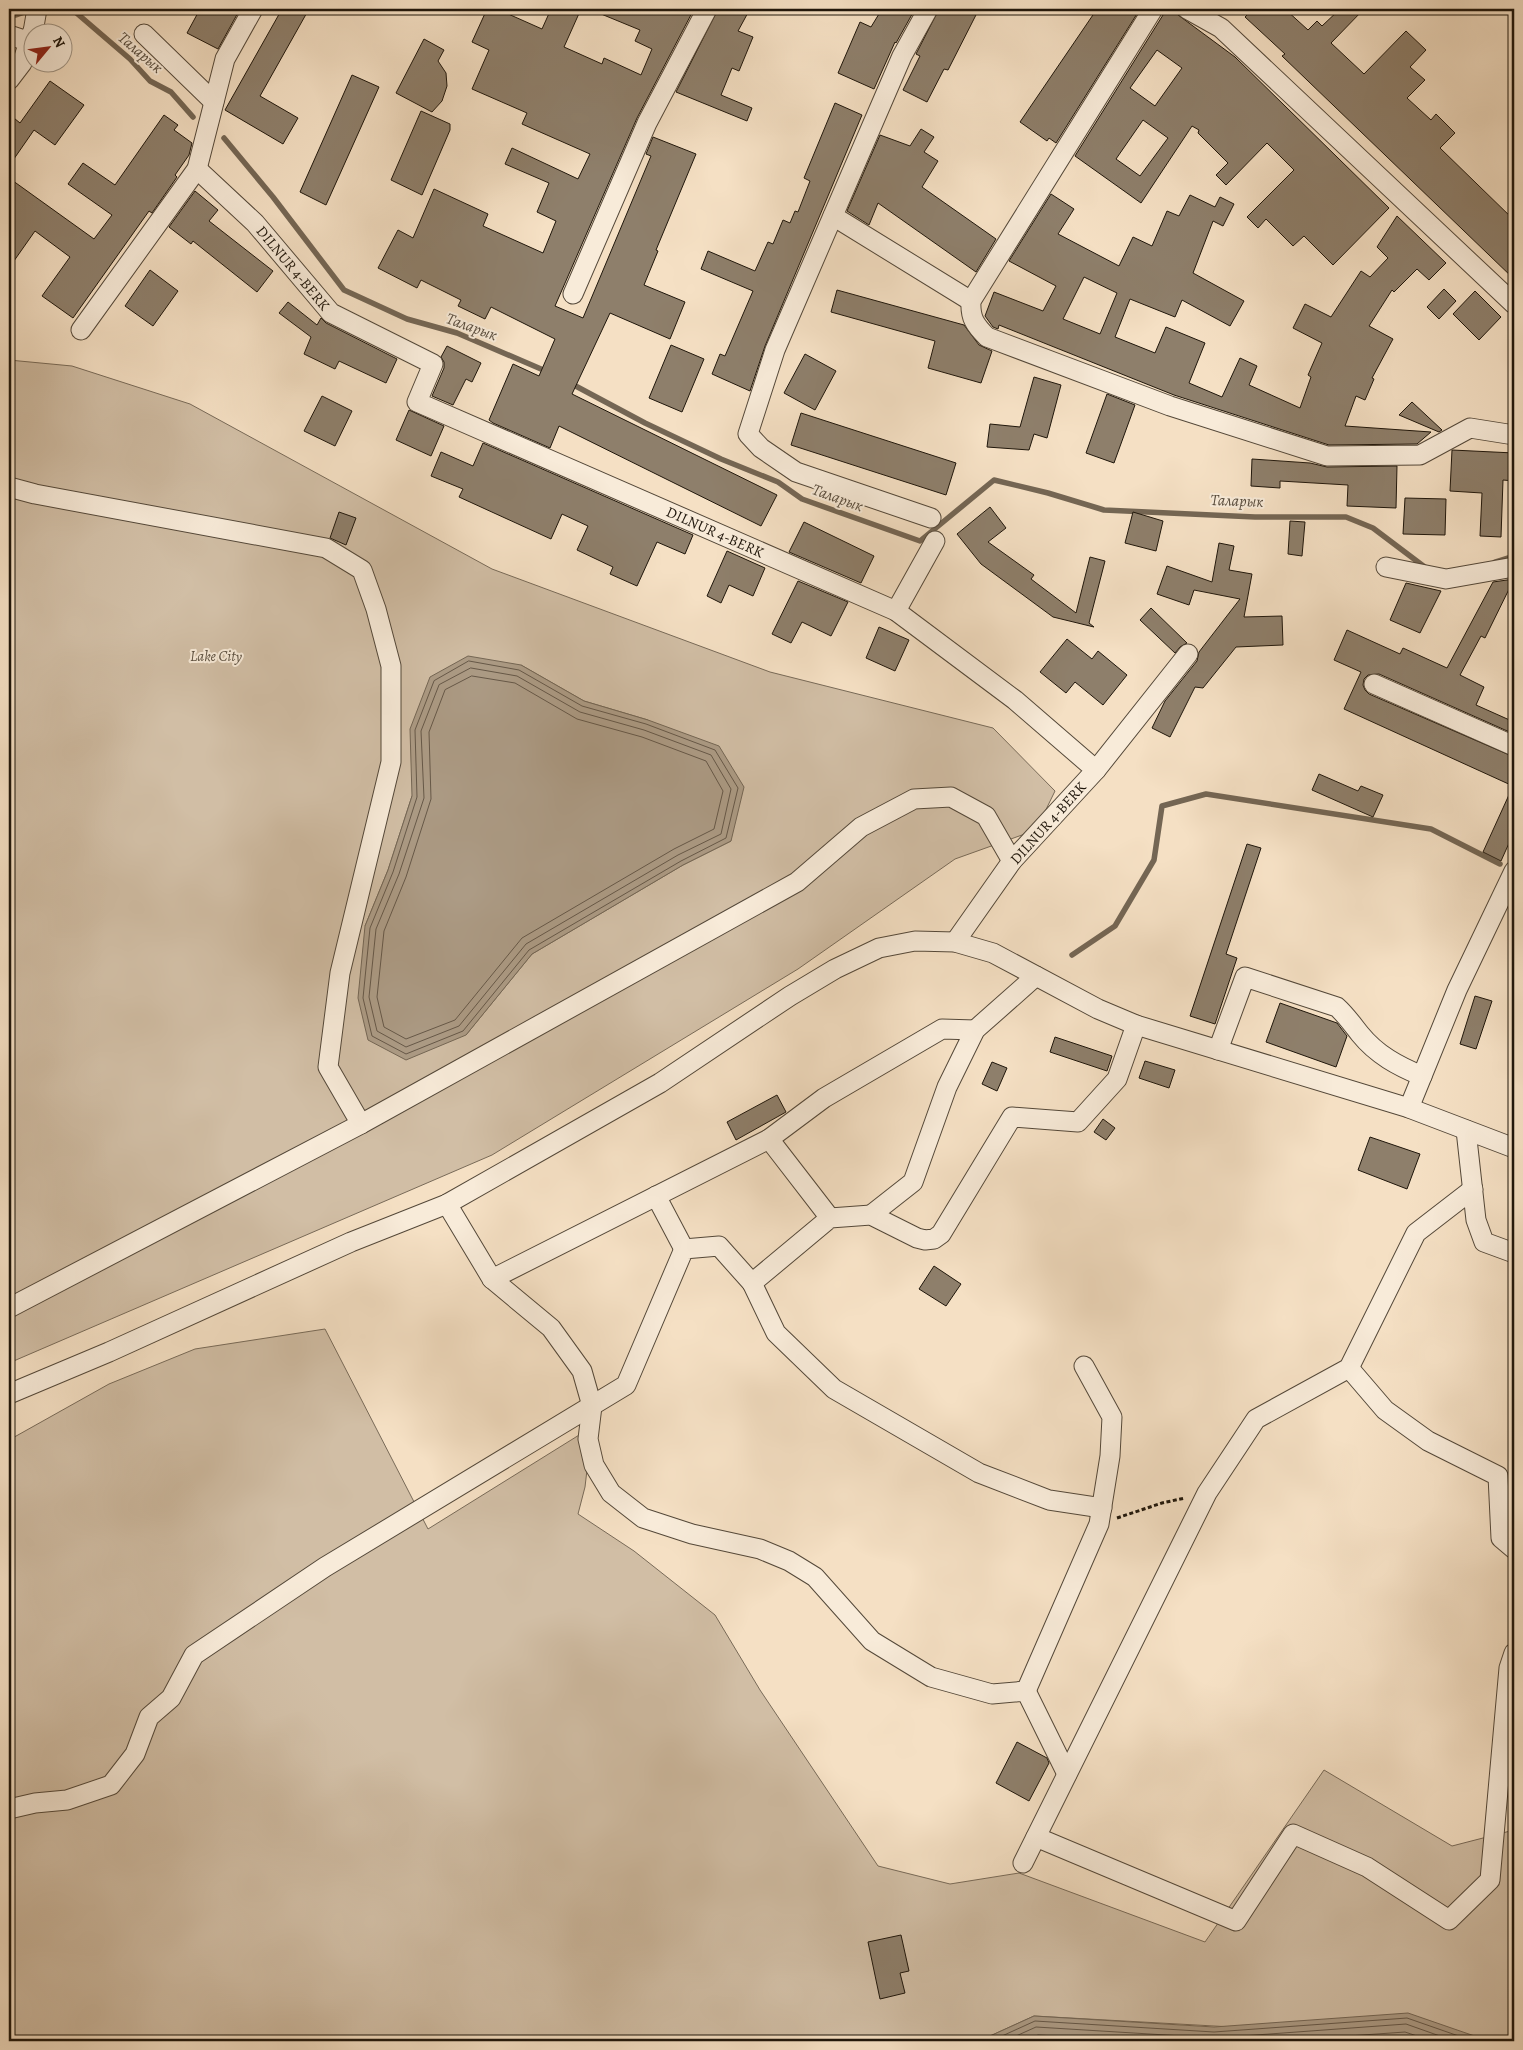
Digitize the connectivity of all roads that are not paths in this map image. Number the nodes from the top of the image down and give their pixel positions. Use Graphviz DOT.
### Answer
graph roads {
  1 [pos="253,9"];
  2 [pos="707,9"];
  3 [pos="928,9"];
  4 [pos="1153,9"];
  5 [pos="1187,9"];
  6 [pos="22,30"];
  7 [pos="144,34"];
  8 [pos="9,35"];
  9 [pos="22,63"];
  10 [pos="9,80"];
  11 [pos="214,102"];
  12 [pos="197,170"];
  13 [pos="833,216"];
  14 [pos="573,294"];
  15 [pos="971,301"];
  16 [pos="1514,304"];
  17 [pos="82,330"];
  18 [pos="1514,435"];
  19 [pos="9,487"];
  20 [pos="931,518"];
  21 [pos="936,541"];
  22 [pos="1386,567"];
  23 [pos="1514,567"];
  24 [pos="896,611"];
  25 [pos="1188,654"];
  26 [pos="1374,684"];
  27 [pos="1514,746"];
  28 [pos="1096,770"];
  29 [pos="1012,861"];
  30 [pos="1514,871"];
  31 [pos="955,942"];
  32 [pos="1036,976"];
  33 [pos="1136,1025"];
  34 [pos="975,1030"];
  35 [pos="1218,1050"];
  36 [pos="1422,1076"];
  37 [pos="1408,1108"];
  38 [pos="361,1124"];
  39 [pos="1466,1130"];
  40 [pos="769,1139"];
  41 [pos="1514,1148"];
  42 [pos="1472,1189"];
  43 [pos="656,1196"];
  44 [pos="447,1204"];
  45 [pos="871,1215"];
  46 [pos="830,1218"];
  47 [pos="684,1249"];
  48 [pos="1514,1253"];
  49 [pos="492,1279"];
  50 [pos="752,1283"];
  51 [pos="9,1308"];
  52 [pos="1084,1366"];
  53 [pos="1350,1368"];
  54 [pos="9,1394"];
  55 [pos="592,1406"];
  56 [pos="1101,1516"];
  57 [pos="1514,1549"];
  58 [pos="1514,1653"];
  59 [pos="1026,1691"];
  60 [pos="1066,1774"];
  61 [pos="1514,1782"];
  62 [pos="1498,1796"];
  63 [pos="9,1809"];
  64 [pos="1036,1837"];
  65 [pos="1023,1863"];
  1 -- 11 [label="street"];
  2 -- 14 [label="street"];
  3 -- 13 [label="street"];
  4 -- 15 [label="street"];
  5 -- 16 [label="street"];
  6 -- 8 [label="street"];
  7 -- 11 [label="street"];
  9 -- 10 [label="street"];
  11 -- 12 [label="street"];
  12 -- 17 [label="street"];
  12 -- 24 [label="street, DILNUR 4-BERK"];
  13 -- 15 [label="street"];
  13 -- 20 [label="street"];
  15 -- 18 [label="street"];
  19 -- 38 [label="street"];
  21 -- 24 [label="street"];
  22 -- 23 [label="street"];
  24 -- 28 [label="street, DILNUR 4-BERK"];
  25 -- 28 [label="street"];
  26 -- 27 [label="street"];
  28 -- 29 [label="street, DILNUR 4-BERK"];
  29 -- 31 [label="street, DILNUR 4-BERK"];
  29 -- 38 [label="street"];
  30 -- 36 [label="street"];
  31 -- 32 [label="street"];
  31 -- 44 [label="street"];
  32 -- 33 [label="street"];
  32 -- 34 [label="street"];
  33 -- 35 [label="street"];
  33 -- 45 [label="street"];
  34 -- 40 [label="street"];
  34 -- 45 [label="street"];
  35 -- 36 [label="street"];
  35 -- 37 [label="street"];
  36 -- 37 [label="street"];
  37 -- 39 [label="street"];
  38 -- 51 [label="street"];
  39 -- 41 [label="street"];
  39 -- 42 [label="street"];
  40 -- 43 [label="street"];
  40 -- 46 [label="street"];
  42 -- 48 [label="street"];
  42 -- 53 [label="street"];
  43 -- 47 [label="street"];
  43 -- 49 [label="street"];
  44 -- 49 [label="street"];
  44 -- 54 [label="street"];
  45 -- 46 [label="street"];
  46 -- 50 [label="street"];
  47 -- 50 [label="street"];
  47 -- 55 [label="street"];
  49 -- 55 [label="street"];
  50 -- 56 [label="street"];
  52 -- 56 [label="street"];
  53 -- 57 [label="street"];
  53 -- 60 [label="street"];
  55 -- 59 [label="street"];
  55 -- 63 [label="street"];
  56 -- 59 [label="street"];
  58 -- 62 [label="street"];
  59 -- 60 [label="street"];
  60 -- 64 [label="street"];
  61 -- 62 [label="street"];
  62 -- 64 [label="street"];
  64 -- 65 [label="street"];
}
